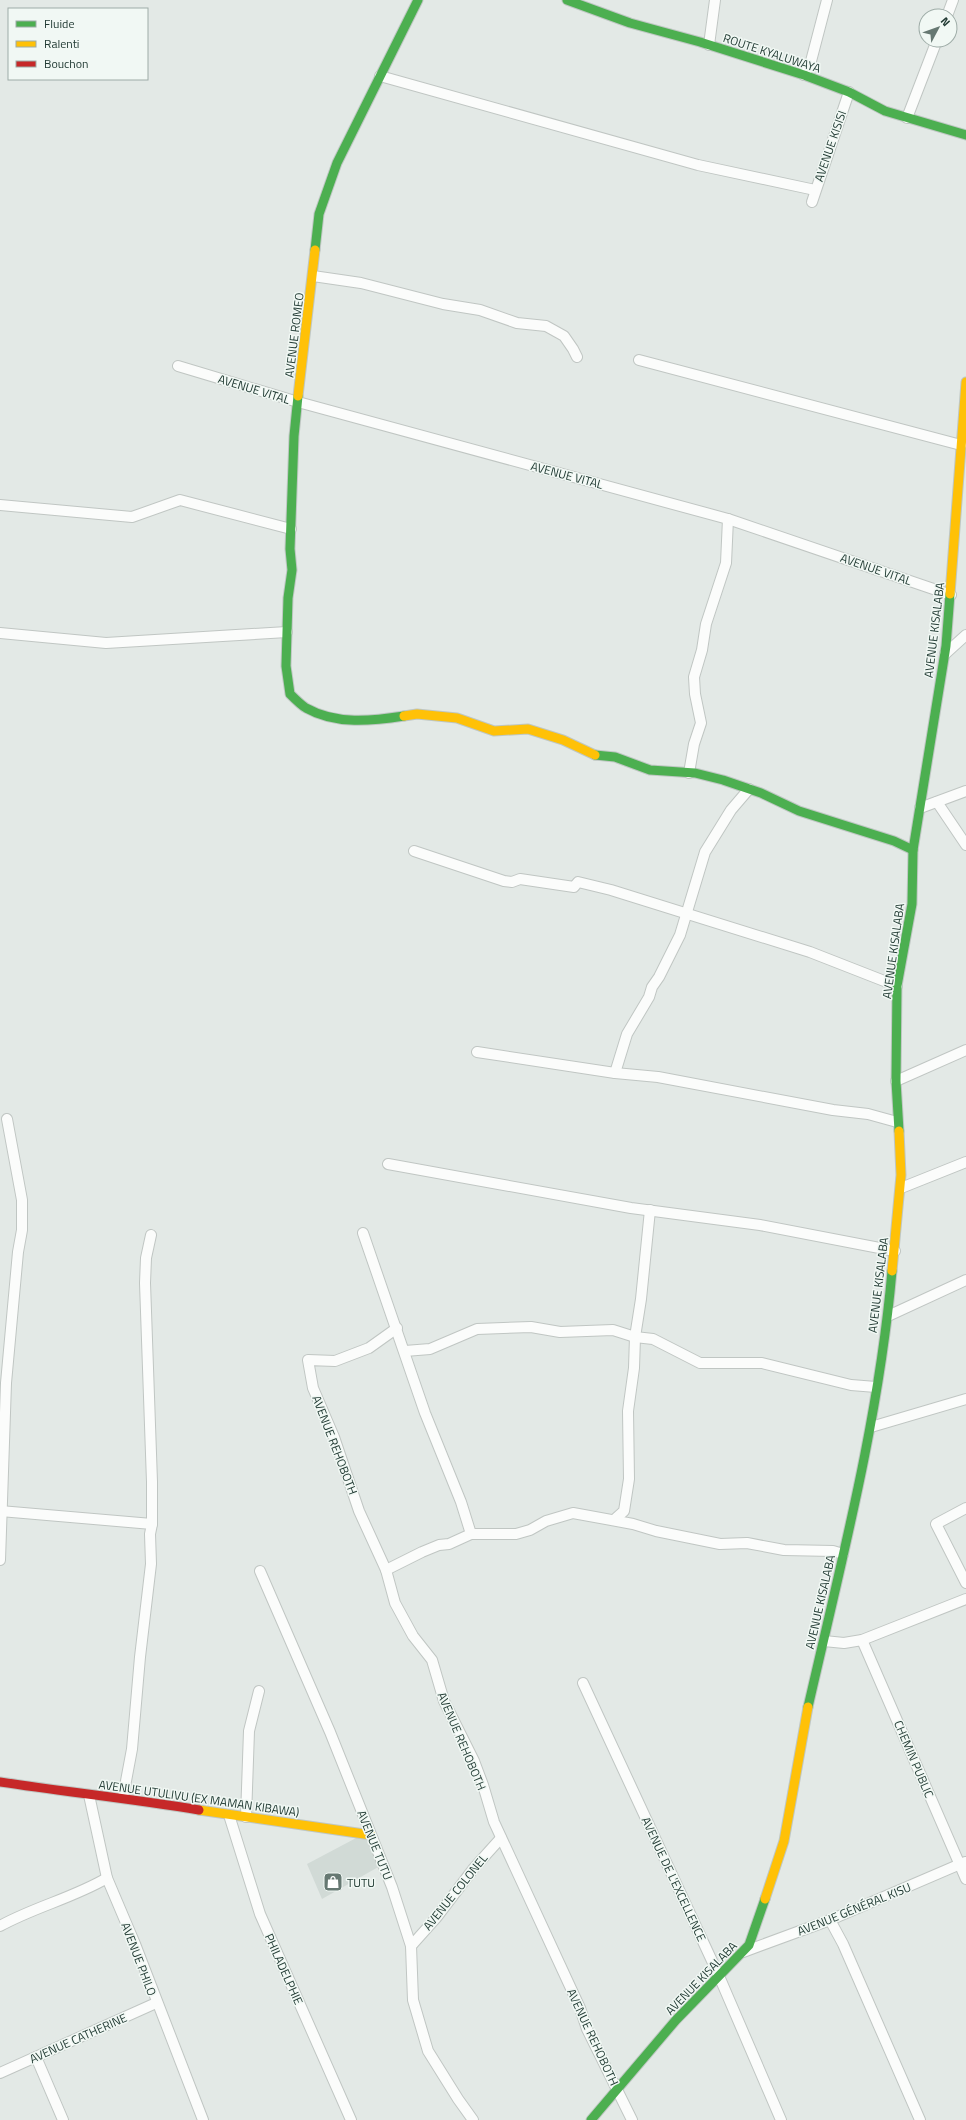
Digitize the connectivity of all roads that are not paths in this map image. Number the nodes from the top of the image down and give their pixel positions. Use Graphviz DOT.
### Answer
graph roads {
  1 [pos="418,0"];
  2 [pos="567,0"];
  3 [pos="715,0"];
  4 [pos="827,0"];
  5 [pos="709,45"];
  6 [pos="934,48"];
  7 [pos="804,75"];
  8 [pos="380,76"];
  9 [pos="849,92"];
  10 [pos="907,118"];
  11 [pos="966,135"];
  12 [pos="815,190"];
  13 [pos="812,202"];
  14 [pos="313,276"];
  15 [pos="577,357"];
  16 [pos="639,360"];
  17 [pos="178,366"];
  18 [pos="966,382"];
  19 [pos="298,402"];
  20 [pos="961,445"];
  21 [pos="0,504"];
  22 [pos="728,519"];
  23 [pos="291,529"];
  24 [pos="951,595"];
  25 [pos="287,632"];
  26 [pos="0,633"];
  27 [pos="966,635"];
  28 [pos="945,654"];
  29 [pos="689,773"];
  30 [pos="749,789"];
  31 [pos="966,791"];
  32 [pos="937,802"];
  33 [pos="920,808"];
  34 [pos="966,845"];
  35 [pos="913,850"];
  36 [pos="414,852"];
  37 [pos="687,913"];
  38 [pos="897,986"];
  39 [pos="966,1050"];
  40 [pos="477,1052"];
  41 [pos="615,1074"];
  42 [pos="896,1081"];
  43 [pos="7,1119"];
  44 [pos="897,1122"];
  45 [pos="966,1162"];
  46 [pos="388,1164"];
  47 [pos="901,1188"];
  48 [pos="650,1210"];
  49 [pos="363,1233"];
  50 [pos="151,1235"];
  51 [pos="895,1250"];
  52 [pos="966,1280"];
  53 [pos="888,1316"];
  54 [pos="397,1328"];
  55 [pos="635,1337"];
  56 [pos="405,1351"];
  57 [pos="876,1387"];
  58 [pos="966,1399"];
  59 [pos="871,1427"];
  60 [pos="966,1508"];
  61 [pos="1,1512"];
  62 [pos="614,1520"];
  63 [pos="152,1524"];
  64 [pos="471,1534"];
  65 [pos="843,1554"];
  66 [pos="0,1560"];
  67 [pos="386,1570"];
  68 [pos="260,1571"];
  69 [pos="966,1583"];
  70 [pos="966,1599"];
  71 [pos="862,1640"];
  72 [pos="824,1641"];
  73 [pos="583,1683"];
  74 [pos="259,1691"];
  75 [pos="0,1782"];
  76 [pos="89,1795"];
  77 [pos="123,1797"];
  78 [pos="229,1815"];
  79 [pos="246,1817"];
  80 [pos="372,1835"];
  81 [pos="501,1838"];
  82 [pos="963,1863"];
  83 [pos="106,1878"];
  84 [pos="966,1879"];
  85 [pos="830,1920"];
  86 [pos="0,1926"];
  87 [pos="411,1946"];
  88 [pos="741,1953"];
  89 [pos="719,1976"];
  90 [pos="156,2003"];
  91 [pos="36,2057"];
  92 [pos="0,2073"];
  93 [pos="618,2091"];
  94 [pos="63,2120"];
  95 [pos="203,2120"];
  96 [pos="351,2120"];
  97 [pos="473,2120"];
  98 [pos="591,2120"];
  99 [pos="632,2120"];
  100 [pos="781,2120"];
  101 [pos="920,2120"];
  1 -- 8 [label="street, AVENUE ROMEO"];
  2 -- 5 [label="street, ROUTE KYALUWAYA"];
  3 -- 5 [label="street"];
  4 -- 7 [label="street"];
  5 -- 7 [label="street, ROUTE KYALUWAYA"];
  6 -- 10 [label="street"];
  7 -- 9 [label="street, ROUTE KYALUWAYA"];
  8 -- 12 [label="street"];
  8 -- 14 [label="street, AVENUE ROMEO"];
  9 -- 10 [label="street, ROUTE KYALUWAYA"];
  9 -- 12 [label="street, AVENUE KISISI"];
  10 -- 11 [label="street, ROUTE KYALUWAYA"];
  12 -- 13 [label="street, AVENUE KISISI"];
  14 -- 15 [label="street"];
  14 -- 19 [label="street, AVENUE ROMEO"];
  16 -- 20 [label="street"];
  17 -- 19 [label="street, AVENUE VITAL"];
  18 -- 20 [label="street, AVENUE KISALABA"];
  19 -- 22 [label="street, AVENUE VITAL"];
  19 -- 23 [label="street, AVENUE ROMEO"];
  20 -- 24 [label="street, AVENUE KISALABA"];
  21 -- 23 [label="street"];
  22 -- 24 [label="street, AVENUE VITAL"];
  22 -- 29 [label="street"];
  23 -- 25 [label="street, AVENUE ROMEO"];
  24 -- 28 [label="street, AVENUE KISALABA"];
  25 -- 26 [label="street"];
  25 -- 29 [label="street, AVENUE ROMEO"];
  27 -- 28 [label="street"];
  28 -- 33 [label="street, AVENUE KISALABA"];
  29 -- 30 [label="street"];
  30 -- 35 [label="street"];
  30 -- 37 [label="street"];
  31 -- 32 [label="street"];
  32 -- 33 [label="street"];
  32 -- 34 [label="street"];
  33 -- 35 [label="street, AVENUE KISALABA"];
  35 -- 38 [label="street, AVENUE KISALABA"];
  36 -- 37 [label="street"];
  37 -- 38 [label="street"];
  37 -- 41 [label="street"];
  38 -- 42 [label="street, AVENUE KISALABA"];
  39 -- 42 [label="street"];
  40 -- 41 [label="street"];
  41 -- 44 [label="street"];
  42 -- 44 [label="street, AVENUE KISALABA"];
  43 -- 61 [label="street"];
  44 -- 47 [label="street, AVENUE KISALABA"];
  45 -- 47 [label="street"];
  46 -- 48 [label="street"];
  47 -- 51 [label="street, AVENUE KISALABA"];
  48 -- 51 [label="street"];
  48 -- 55 [label="street"];
  49 -- 54 [label="street"];
  50 -- 63 [label="street"];
  51 -- 53 [label="street, AVENUE KISALABA"];
  52 -- 53 [label="street"];
  53 -- 57 [label="street, AVENUE KISALABA"];
  54 -- 56 [label="street"];
  54 -- 67 [label="street, AVENUE REHOBOTH"];
  55 -- 56 [label="street"];
  55 -- 57 [label="street"];
  55 -- 62 [label="street"];
  56 -- 64 [label="street"];
  57 -- 59 [label="street, AVENUE KISALABA"];
  58 -- 59 [label="street"];
  59 -- 65 [label="street, AVENUE KISALABA"];
  60 -- 69 [label="street"];
  61 -- 63 [label="street"];
  61 -- 66 [label="street"];
  62 -- 64 [label="street"];
  62 -- 65 [label="street"];
  63 -- 77 [label="street"];
  64 -- 67 [label="street"];
  65 -- 72 [label="street, AVENUE KISALABA"];
  67 -- 81 [label="street, AVENUE REHOBOTH"];
  68 -- 80 [label="street, AVENUE TUTU"];
  70 -- 71 [label="street"];
  71 -- 72 [label="street"];
  71 -- 82 [label="street, CHEMIN PUBLIC"];
  72 -- 88 [label="street, AVENUE KISALABA"];
  73 -- 89 [label="street, AVENUE DE L'EXCELLENCE"];
  74 -- 79 [label="street"];
  75 -- 76 [label="street, AVENUE UTULIVU (EX MAMAN KIBAWA)"];
  76 -- 77 [label="street, AVENUE UTULIVU (EX MAMAN KIBAWA)"];
  76 -- 83 [label="street, AVENUE PHILO"];
  77 -- 78 [label="street, AVENUE UTULIVU (EX MAMAN KIBAWA)"];
  78 -- 79 [label="street, AVENUE UTULIVU (EX MAMAN KIBAWA)"];
  78 -- 96 [label="street, PHILADELPHIE"];
  79 -- 80 [label="street, AVENUE UTULIVU (EX MAMAN KIBAWA)"];
  80 -- 87 [label="street, AVENUE TUTU"];
  81 -- 87 [label="street, AVENUE COLONEL"];
  81 -- 93 [label="street, AVENUE REHOBOTH"];
  82 -- 84 [label="street, CHEMIN PUBLIC"];
  82 -- 85 [label="street, AVENUE GÉNÉRAL KISU"];
  83 -- 86 [label="street"];
  83 -- 90 [label="street, AVENUE PHILO"];
  85 -- 88 [label="street, AVENUE GÉNÉRAL KISU"];
  85 -- 101 [label="street"];
  87 -- 97 [label="street, AVENUE TUTU"];
  88 -- 89 [label="street, AVENUE KISALABA"];
  89 -- 93 [label="street, AVENUE KISALABA"];
  89 -- 100 [label="street, AVENUE DE L'EXCELLENCE"];
  90 -- 91 [label="street, AVENUE CATHERINE"];
  90 -- 95 [label="street, AVENUE PHILO"];
  91 -- 92 [label="street, AVENUE CATHERINE"];
  91 -- 94 [label="street"];
  93 -- 98 [label="street, AVENUE KISALABA"];
  93 -- 99 [label="street, AVENUE REHOBOTH"];
}
